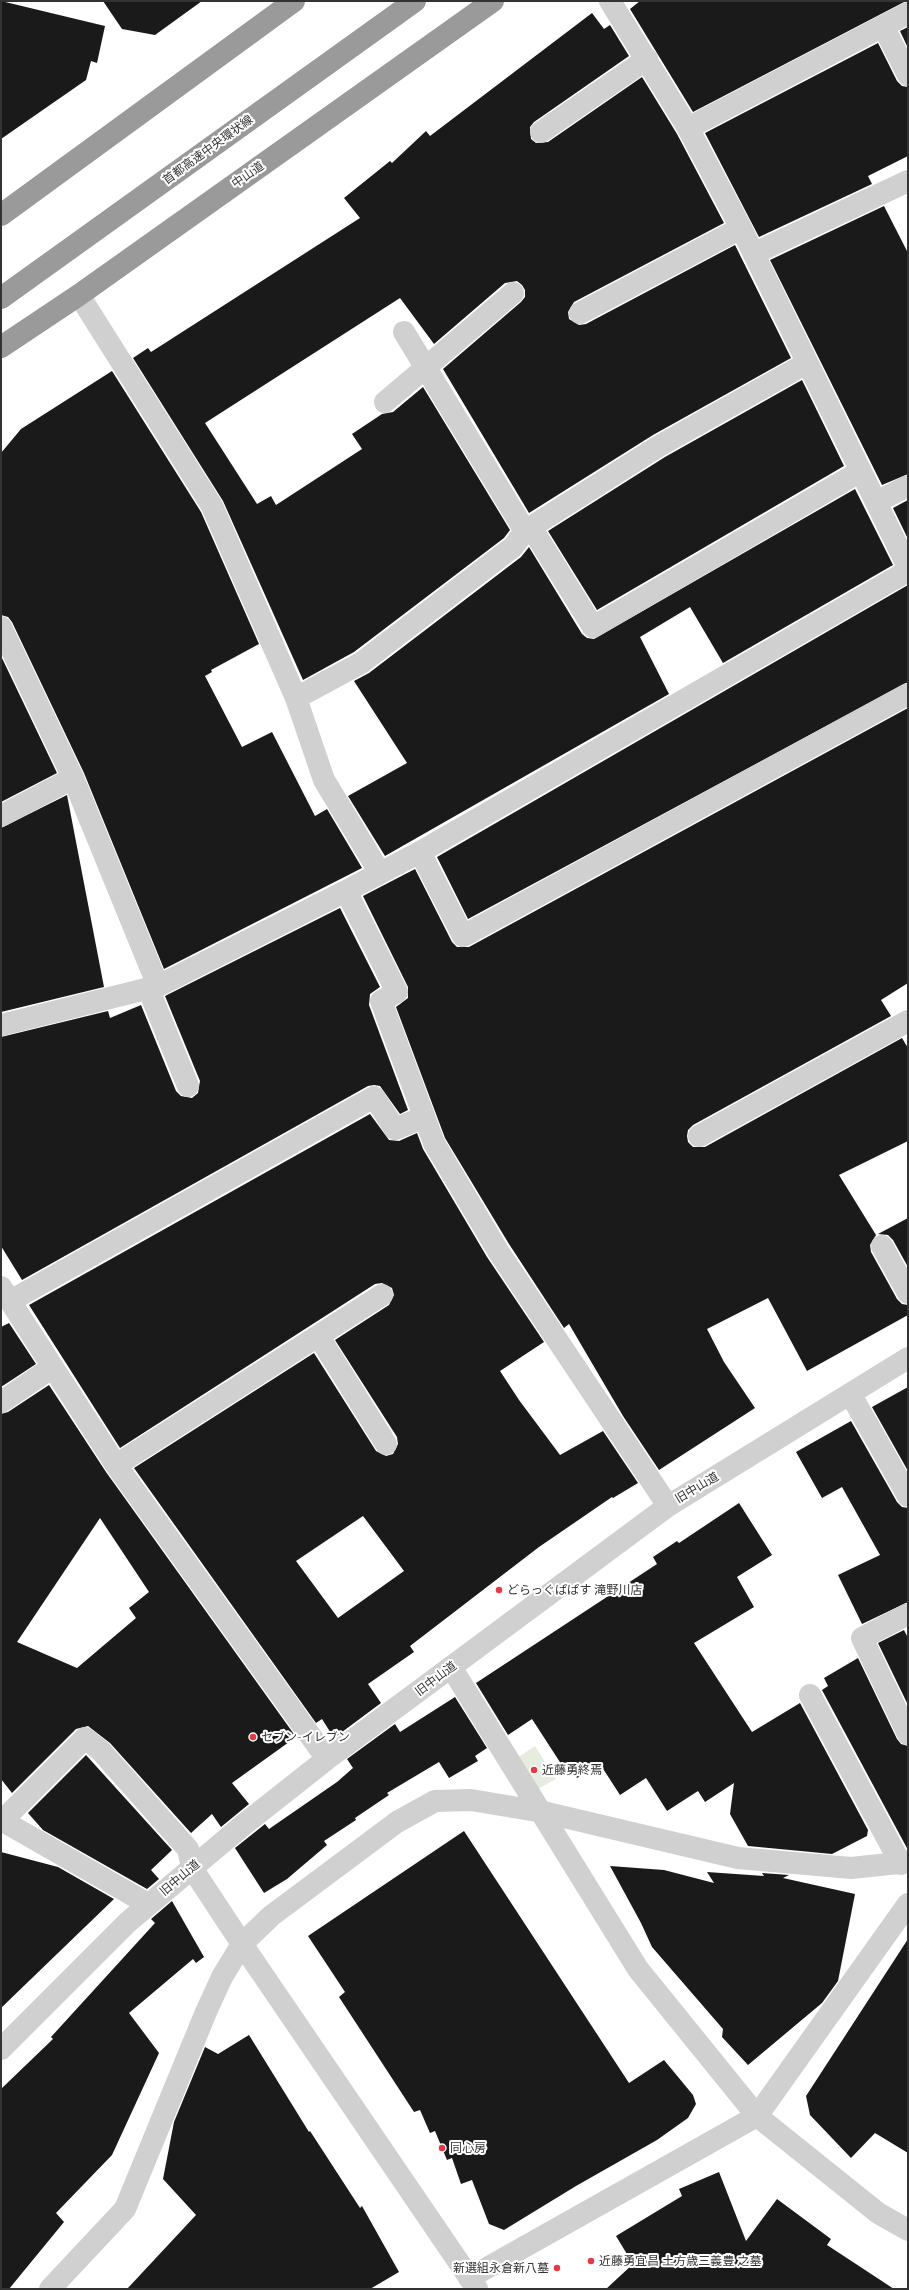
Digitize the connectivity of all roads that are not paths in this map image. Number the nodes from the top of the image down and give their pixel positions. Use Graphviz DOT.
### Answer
graph roads {
  1 [pos="294,1"];
  2 [pos="402,1"];
  3 [pos="414,1"];
  4 [pos="493,1"];
  5 [pos="610,1"];
  6 [pos="908,13"];
  7 [pos="884,26"];
  8 [pos="647,59"];
  9 [pos="908,75"];
  10 [pos="688,128"];
  11 [pos="541,132"];
  12 [pos="908,181"];
  13 [pos="1,215"];
  14 [pos="741,228"];
  15 [pos="754,254"];
  16 [pos="1,286"];
  17 [pos="513,293"];
  18 [pos="79,295"];
  19 [pos="1,298"];
  20 [pos="580,313"];
  21 [pos="404,332"];
  22 [pos="1,347"];
  23 [pos="807,363"];
  24 [pos="425,366"];
  25 [pos="385,402"];
  26 [pos="862,471"];
  27 [pos="908,486"];
  28 [pos="876,502"];
  29 [pos="528,529"];
  30 [pos="908,567"];
  31 [pos="908,571"];
  32 [pos="1,627"];
  33 [pos="908,694"];
  34 [pos="296,698"];
  35 [pos="73,778"];
  36 [pos="1,816"];
  37 [pos="420,852"];
  38 [pos="380,873"];
  39 [pos="346,891"];
  40 [pos="153,987"];
  41 [pos="908,1020"];
  42 [pos="1,1025"];
  43 [pos="188,1086"];
  44 [pos="424,1117"];
  45 [pos="699,1136"];
  46 [pos="882,1246"];
  47 [pos="908,1293"];
  48 [pos="5,1294"];
  49 [pos="382,1295"];
  50 [pos="318,1337"];
  51 [pos="908,1358"];
  52 [pos="53,1367"];
  53 [pos="851,1395"];
  54 [pos="1,1402"];
  55 [pos="386,1444"];
  56 [pos="116,1465"];
  57 [pos="908,1496"];
  58 [pos="668,1506"];
  59 [pos="908,1614"];
  60 [pos="451,1667"];
  61 [pos="810,1695"];
  62 [pos="908,1734"];
  63 [pos="328,1759"];
  64 [pos="543,1812"];
  65 [pos="2,1820"];
  66 [pos="904,1863"];
  67 [pos="192,1868"];
  68 [pos="148,1904"];
  69 [pos="908,1904"];
  70 [pos="242,1944"];
  71 [pos="1,2049"];
  72 [pos="757,2116"];
  73 [pos="908,2230"];
  74 [pos="473,2283"];
  75 [pos="50,2289"];
  1 -- 13 [label="highway"];
  2 -- 16 [label="highway, 首都高速中央環状線"];
  3 -- 19 [label="highway, 首都高速中央環状線"];
  4 -- 18 [label="highway, 中山道"];
  5 -- 8 [label="street"];
  6 -- 7 [label="street"];
  7 -- 9 [label="street"];
  7 -- 10 [label="street"];
  8 -- 10 [label="street"];
  8 -- 11 [label="street"];
  10 -- 14 [label="street"];
  12 -- 15 [label="street"];
  14 -- 15 [label="street"];
  14 -- 20 [label="street"];
  15 -- 23 [label="street"];
  17 -- 24 [label="street"];
  18 -- 22 [label="highway, 中山道"];
  18 -- 34 [label="street"];
  21 -- 24 [label="street"];
  23 -- 26 [label="street"];
  23 -- 29 [label="street"];
  24 -- 25 [label="street"];
  24 -- 29 [label="street"];
  26 -- 28 [label="street"];
  26 -- 29 [label="street"];
  27 -- 28 [label="street"];
  28 -- 30 [label="street"];
  29 -- 34 [label="street"];
  31 -- 37 [label="street"];
  32 -- 35 [label="street"];
  33 -- 37 [label="street"];
  34 -- 38 [label="street"];
  35 -- 36 [label="street"];
  35 -- 40 [label="street"];
  37 -- 38 [label="street"];
  38 -- 39 [label="street"];
  39 -- 40 [label="street"];
  39 -- 44 [label="street"];
  40 -- 42 [label="street"];
  40 -- 43 [label="street"];
  41 -- 45 [label="street"];
  44 -- 48 [label="street"];
  44 -- 58 [label="street"];
  46 -- 47 [label="street"];
  48 -- 52 [label="street"];
  49 -- 50 [label="street"];
  50 -- 55 [label="street"];
  50 -- 56 [label="street"];
  51 -- 53 [label="street, 旧中山道"];
  52 -- 54 [label="street"];
  52 -- 56 [label="street"];
  53 -- 57 [label="street"];
  53 -- 58 [label="street, 旧中山道"];
  56 -- 63 [label="street"];
  58 -- 60 [label="street, 旧中山道"];
  59 -- 62 [label="street"];
  60 -- 63 [label="street, 旧中山道"];
  60 -- 64 [label="street"];
  61 -- 66 [label="street"];
  63 -- 67 [label="street, 旧中山道"];
  64 -- 66 [label="street"];
  64 -- 70 [label="street"];
  64 -- 72 [label="street"];
  65 -- 67 [label="street"];
  65 -- 68 [label="street"];
  67 -- 68 [label="street, 旧中山道"];
  67 -- 70 [label="street"];
  68 -- 71 [label="street, 旧中山道"];
  69 -- 72 [label="street"];
  70 -- 74 [label="street"];
  70 -- 75 [label="street"];
  72 -- 73 [label="street"];
  72 -- 74 [label="street"];
}
